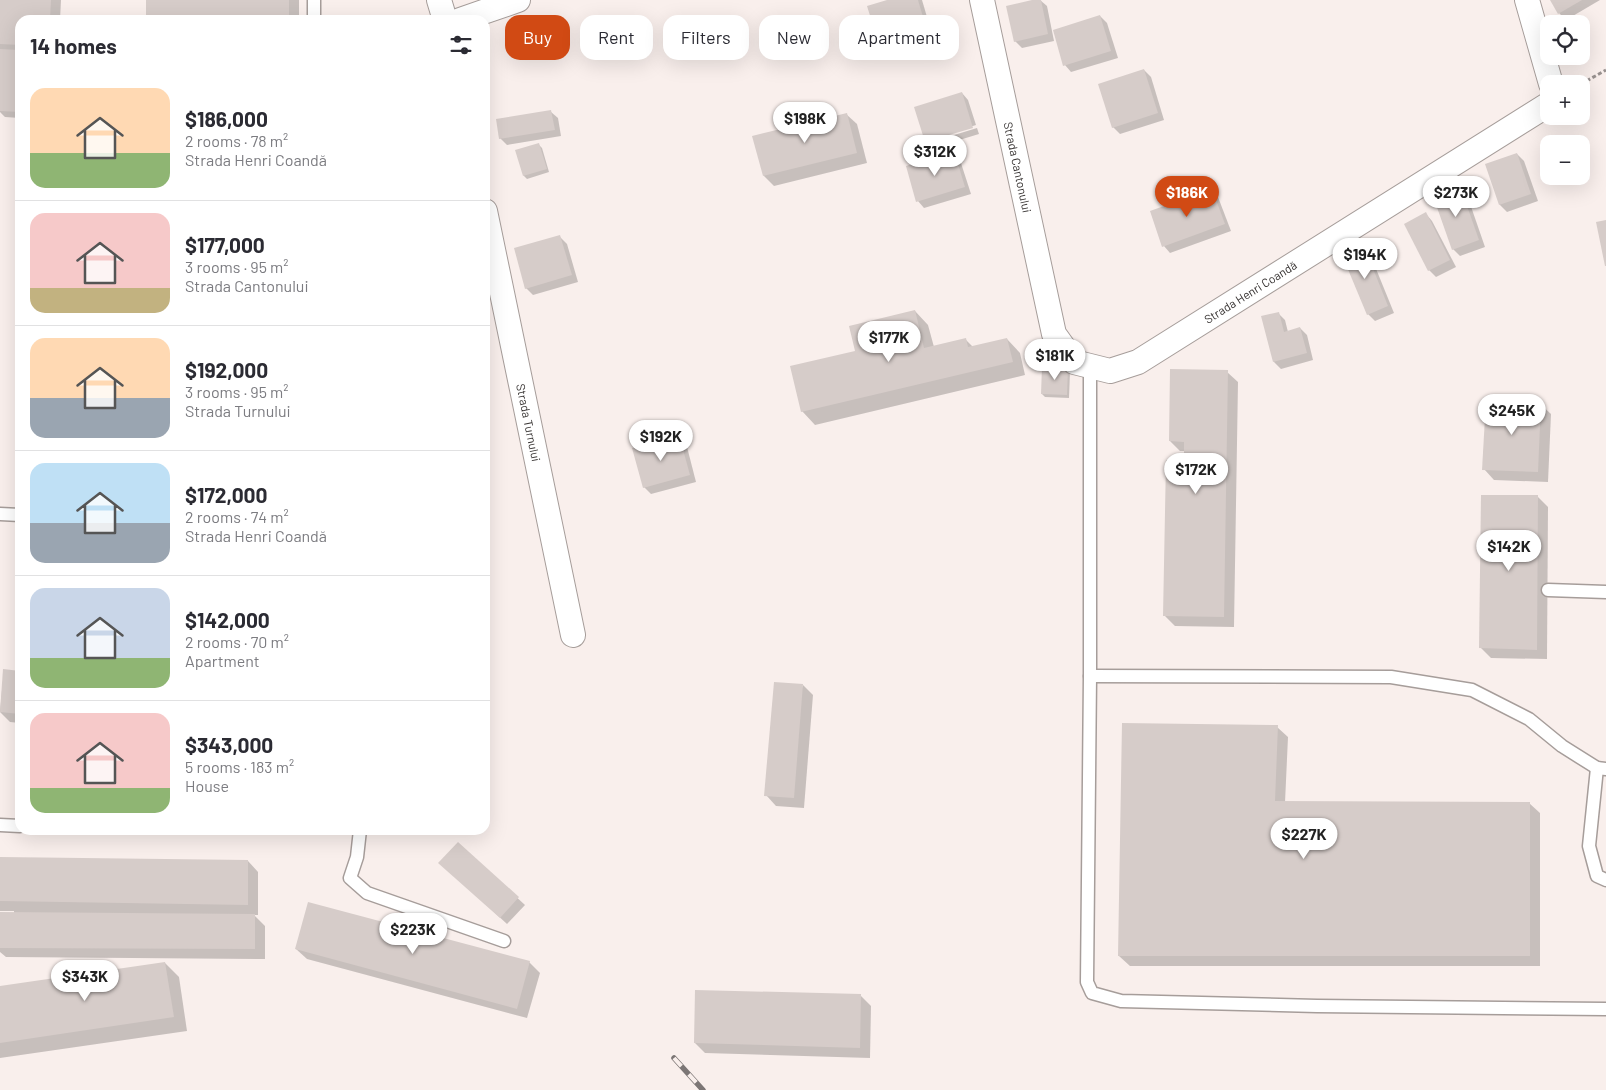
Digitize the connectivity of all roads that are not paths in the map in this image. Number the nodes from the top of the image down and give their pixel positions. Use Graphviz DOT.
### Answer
graph roads {
  1 [pos="314,0"];
  2 [pos="439,0"];
  3 [pos="518,0"];
  4 [pos="982,0"];
  5 [pos="1527,0"];
  6 [pos="314,15"];
  7 [pos="444,15"];
  8 [pos="474,15"];
  9 [pos="1548,75"];
  10 [pos="1540,110"];
  11 [pos="490,235"];
  12 [pos="1054,334"];
  13 [pos="1090,367"];
  14 [pos="0,514"];
  15 [pos="15,515"];
  16 [pos="1548,590"];
  17 [pos="1606,592"];
  18 [pos="573,635"];
  19 [pos="1090,676"];
  20 [pos="1601,769"];
  21 [pos="0,825"];
  22 [pos="15,826"];
  23 [pos="359,835"];
  24 [pos="1606,880"];
  25 [pos="504,940"];
  26 [pos="1606,1009"];
  1 -- 6 [label="lane"];
  2 -- 7 [label="street"];
  3 -- 8 [label="street"];
  4 -- 12 [label="street, Strada Cantonului"];
  5 -- 9 [label="street"];
  10 -- 13 [label="street, Strada Henri Coandă"];
  11 -- 18 [label="street, Strada Turnului"];
  12 -- 13 [label="street, Strada Henri Coandă"];
  13 -- 19 [label="lane"];
  14 -- 15 [label="lane"];
  16 -- 17 [label="lane"];
  19 -- 20 [label="lane"];
  19 -- 26 [label="lane"];
  20 -- 24 [label="lane"];
  21 -- 22 [label="lane"];
  23 -- 25 [label="lane"];
}
